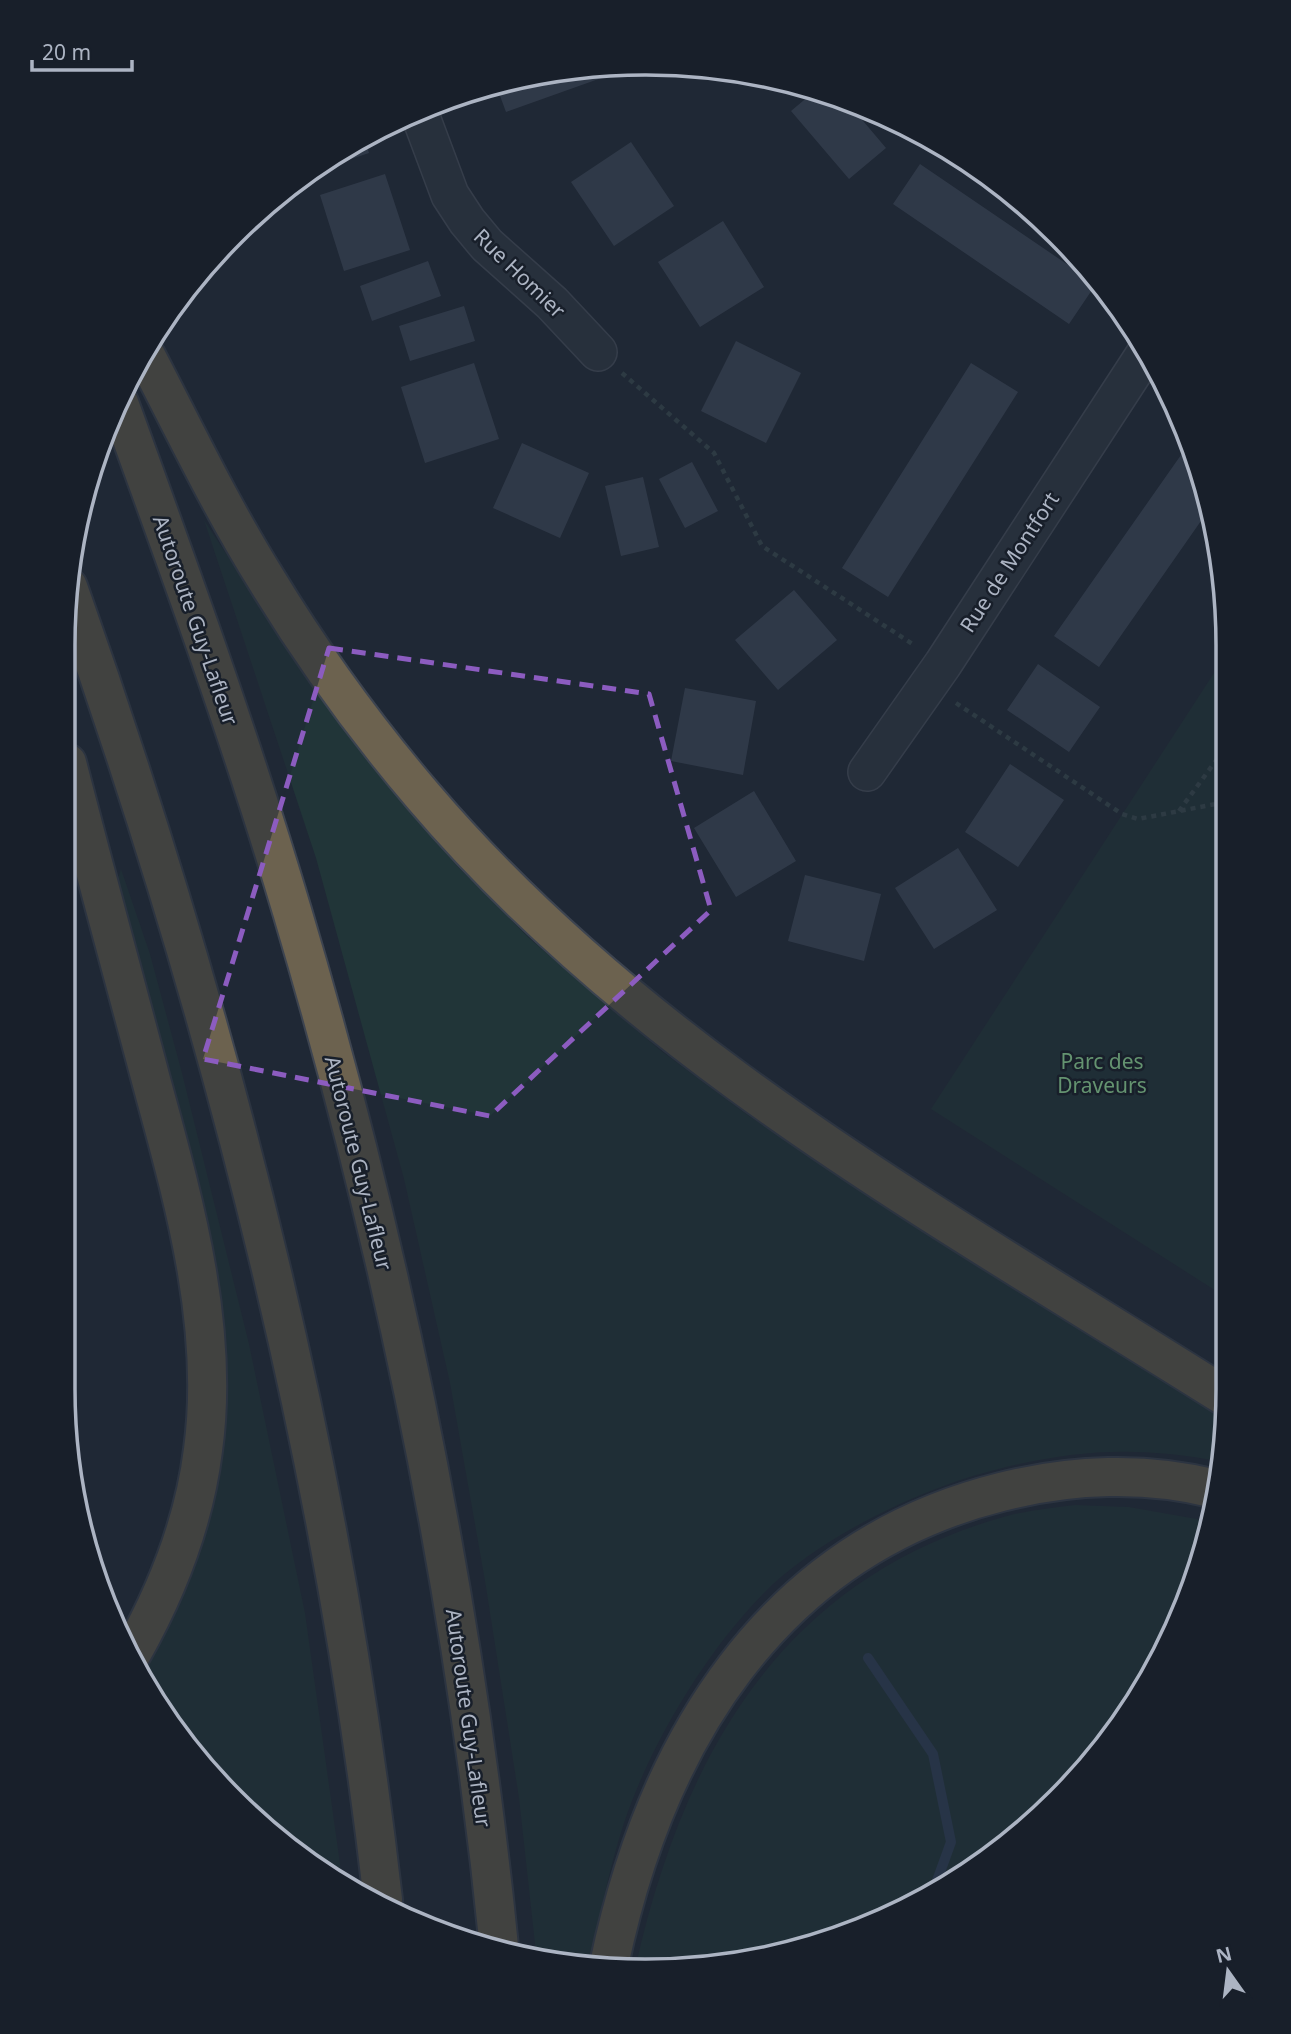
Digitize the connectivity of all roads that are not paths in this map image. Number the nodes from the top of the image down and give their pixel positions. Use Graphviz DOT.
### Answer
graph roads {
  1 [pos="422,121"];
  2 [pos="598,352"];
  3 [pos="1140,362"];
  4 [pos="150,364"];
  5 [pos="124,416"];
  6 [pos="76,610"];
  7 [pos="867,772"];
  8 [pos="75,793"];
  9 [pos="1216,1391"];
  10 [pos="1207,1487"];
  11 [pos="136,1645"];
  12 [pos="382,1894"];
  13 [pos="498,1939"];
  14 [pos="611,1958"];
  1 -- 2 [label="street, Rue Homier"];
  3 -- 7 [label="street, Rue de Montfort"];
  4 -- 9 [label="highway"];
  5 -- 13 [label="highway, Autoroute Guy-Lafleur"];
  6 -- 12 [label="highway"];
  8 -- 11 [label="highway"];
  10 -- 14 [label="highway"];
}
